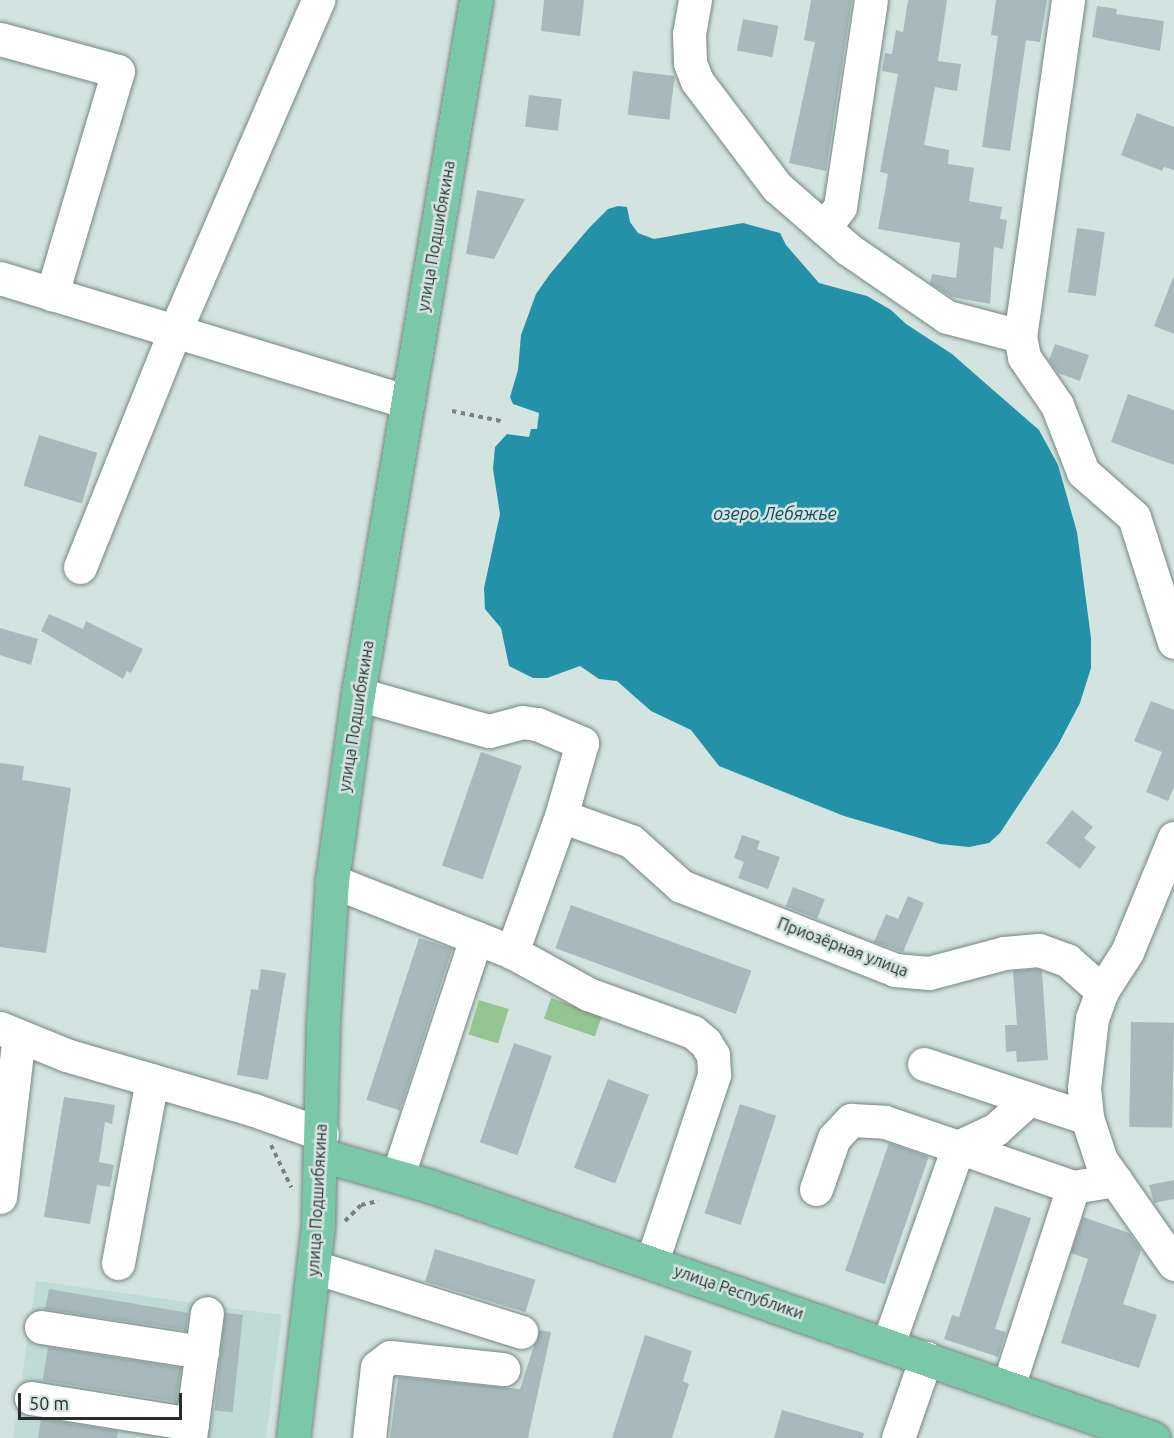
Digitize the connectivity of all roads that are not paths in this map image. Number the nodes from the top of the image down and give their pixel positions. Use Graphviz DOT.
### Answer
graph roads {
  1 [pos="318,0"];
  2 [pos="476,0"];
  3 [pos="695,0"];
  4 [pos="871,0"];
  5 [pos="1068,0"];
  6 [pos="0,39"];
  7 [pos="824,228"];
  8 [pos="0,278"];
  9 [pos="52,294"];
  10 [pos="175,331"];
  11 [pos="1020,336"];
  12 [pos="408,402"];
  13 [pos="80,567"];
  14 [pos="1174,642"];
  15 [pos="358,694"];
  16 [pos="561,816"];
  17 [pos="1174,838"];
  18 [pos="332,881"];
  19 [pos="476,938"];
  20 [pos="512,952"];
  21 [pos="1102,991"];
  22 [pos="10,1032"];
  23 [pos="924,1064"];
  24 [pos="152,1080"];
  25 [pos="1028,1100"];
  26 [pos="1087,1118"];
  27 [pos="321,1144"];
  28 [pos="958,1147"];
  29 [pos="398,1175"];
  30 [pos="1115,1180"];
  31 [pos="1073,1187"];
  32 [pos="816,1189"];
  33 [pos="0,1197"];
  34 [pos="652,1262"];
  35 [pos="118,1263"];
  36 [pos="1174,1264"];
  37 [pos="314,1267"];
  38 [pos="207,1313"];
  39 [pos="41,1327"];
  40 [pos="521,1332"];
  41 [pos="888,1344"];
  42 [pos="202,1352"];
  43 [pos="926,1358"];
  44 [pos="503,1369"];
  45 [pos="1008,1387"];
  46 [pos="31,1398"];
  47 [pos="191,1431"];
  48 [pos="1135,1435"];
  49 [pos="299,1437"];
  50 [pos="369,1438"];
  51 [pos="898,1438"];
  1 -- 10 [label="street"];
  2 -- 12 [label="main road, улица Подшибякина"];
  3 -- 7 [label="street"];
  4 -- 7 [label="street"];
  5 -- 11 [label="street"];
  6 -- 9 [label="street"];
  7 -- 11 [label="street"];
  8 -- 9 [label="street"];
  9 -- 10 [label="street"];
  10 -- 12 [label="street"];
  10 -- 13 [label="street"];
  11 -- 14 [label="street"];
  12 -- 15 [label="main road, улица Подшибякина"];
  15 -- 16 [label="street"];
  15 -- 18 [label="main road, улица Подшибякина"];
  16 -- 20 [label="street"];
  16 -- 21 [label="street, Приозёрная улица"];
  17 -- 21 [label="street"];
  18 -- 19 [label="street"];
  18 -- 27 [label="main road, улица Подшибякина"];
  19 -- 20 [label="street"];
  19 -- 29 [label="street"];
  20 -- 34 [label="street"];
  21 -- 26 [label="street"];
  22 -- 24 [label="street"];
  22 -- 33 [label="street"];
  23 -- 25 [label="street"];
  24 -- 27 [label="street"];
  24 -- 35 [label="street"];
  25 -- 26 [label="street"];
  25 -- 28 [label="street"];
  26 -- 30 [label="street"];
  27 -- 29 [label="main road, улица Республики"];
  27 -- 37 [label="main road, улица Подшибякина"];
  28 -- 31 [label="street"];
  28 -- 32 [label="street"];
  28 -- 41 [label="street"];
  29 -- 34 [label="main road, улица Республики"];
  30 -- 31 [label="street"];
  30 -- 36 [label="street"];
  31 -- 45 [label="street"];
  34 -- 41 [label="main road, улица Республики"];
  37 -- 40 [label="street"];
  37 -- 49 [label="main road, улица Подшибякина"];
  38 -- 42 [label="street"];
  39 -- 42 [label="street"];
  41 -- 43 [label="main road, улица Республики"];
  42 -- 47 [label="street"];
  43 -- 45 [label="main road, улица Республики"];
  43 -- 51 [label="street"];
  44 -- 50 [label="street"];
  45 -- 48 [label="main road, улица Республики"];
  46 -- 47 [label="street"];
}
